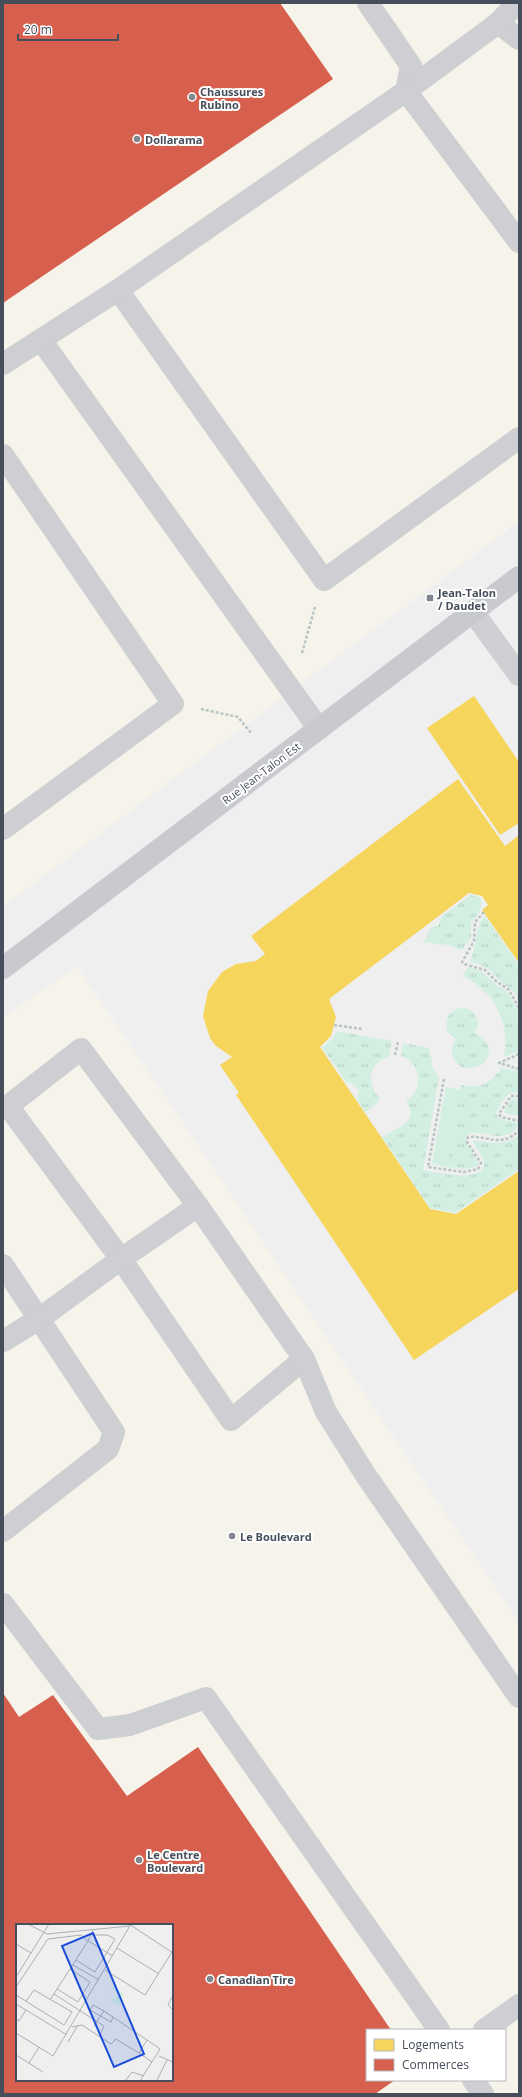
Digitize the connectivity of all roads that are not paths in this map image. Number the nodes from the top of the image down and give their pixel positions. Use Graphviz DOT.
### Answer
graph roads {
  1 [pos="368,3"];
  2 [pos="517,3"];
  3 [pos="498,24"];
  4 [pos="519,39"];
  5 [pos="406,91"];
  6 [pos="519,242"];
  7 [pos="118,290"];
  8 [pos="41,340"];
  9 [pos="3,364"];
  10 [pos="519,438"];
  11 [pos="3,455"];
  12 [pos="519,577"];
  13 [pos="473,612"];
  14 [pos="519,676"];
  15 [pos="319,729"];
  16 [pos="3,829"];
  17 [pos="3,968"];
  18 [pos="198,1206"];
  19 [pos="121,1259"];
  20 [pos="3,1266"];
  21 [pos="39,1319"];
  22 [pos="3,1341"];
  23 [pos="304,1359"];
  24 [pos="3,1531"];
  25 [pos="3,1604"];
  26 [pos="519,1697"];
  27 [pos="519,2005"];
  28 [pos="437,2029"];
  29 [pos="485,2029"];
  30 [pos="474,2081"];
  31 [pos="483,2094"];
  1 -- 5 [label="street"];
  2 -- 3 [label="street"];
  3 -- 4 [label="street"];
  3 -- 5 [label="street"];
  5 -- 6 [label="street"];
  5 -- 7 [label="street"];
  7 -- 8 [label="street"];
  7 -- 10 [label="street"];
  8 -- 9 [label="street"];
  8 -- 15 [label="street"];
  11 -- 16 [label="street"];
  12 -- 13 [label="main road, Rue Jean-Talon Est"];
  13 -- 14 [label="street"];
  13 -- 15 [label="main road, Rue Jean-Talon Est"];
  15 -- 17 [label="main road, Rue Jean-Talon Est"];
  18 -- 19 [label="street"];
  18 -- 19 [label="street"];
  18 -- 23 [label="street"];
  19 -- 21 [label="street"];
  19 -- 23 [label="street"];
  20 -- 21 [label="street"];
  21 -- 22 [label="street"];
  21 -- 24 [label="street"];
  23 -- 26 [label="street"];
  25 -- 28 [label="street"];
  27 -- 29 [label="street"];
  30 -- 31 [label="street"];
}
